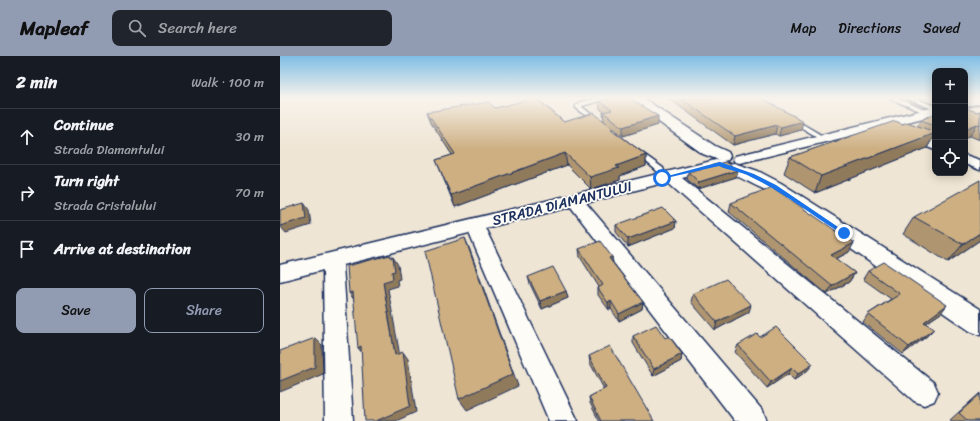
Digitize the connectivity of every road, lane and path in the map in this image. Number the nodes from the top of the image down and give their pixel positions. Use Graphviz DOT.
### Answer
graph roads {
  1 [pos="589,115"];
  2 [pos="660,115"];
  3 [pos="917,115"];
  4 [pos="789,118"];
  5 [pos="883,124"];
  6 [pos="603,126"];
  7 [pos="823,138"];
  8 [pos="932,145"];
  9 [pos="633,148"];
  10 [pos="968,160"];
  11 [pos="732,162"];
  12 [pos="980,165"];
  13 [pos="665,177"];
  14 [pos="575,200"];
  15 [pos="474,224"];
  16 [pos="333,259"];
  17 [pos="280,273"];
  18 [pos="973,314"];
  19 [pos="924,392"];
  20 [pos="339,421"];
  21 [pos="564,421"];
  22 [pos="754,421"];
  1 -- 6 [label="lane"];
  2 -- 11 [label="street"];
  3 -- 5 [label="street, STRADA DIAMANTULUI"];
  4 -- 7 [label="lane"];
  5 -- 7 [label="street, STRADA DIAMANTULUI"];
  5 -- 8 [label="street"];
  7 -- 11 [label="street, STRADA DIAMANTULUI"];
  9 -- 13 [label="lane"];
  10 -- 12 [label="street"];
  11 -- 13 [label="street, STRADA DIAMANTULUI"];
  11 -- 18 [label="street"];
  13 -- 14 [label="street, STRADA DIAMANTULUI"];
  13 -- 19 [label="street"];
  14 -- 15 [label="street, STRADA DIAMANTULUI"];
  14 -- 22 [label="street"];
  15 -- 16 [label="street, STRADA DIAMANTULUI"];
  15 -- 21 [label="street, STRADA DIAMANTULUI"];
  16 -- 17 [label="street, STRADA DIAMANTULUI"];
  16 -- 20 [label="street"];
}
